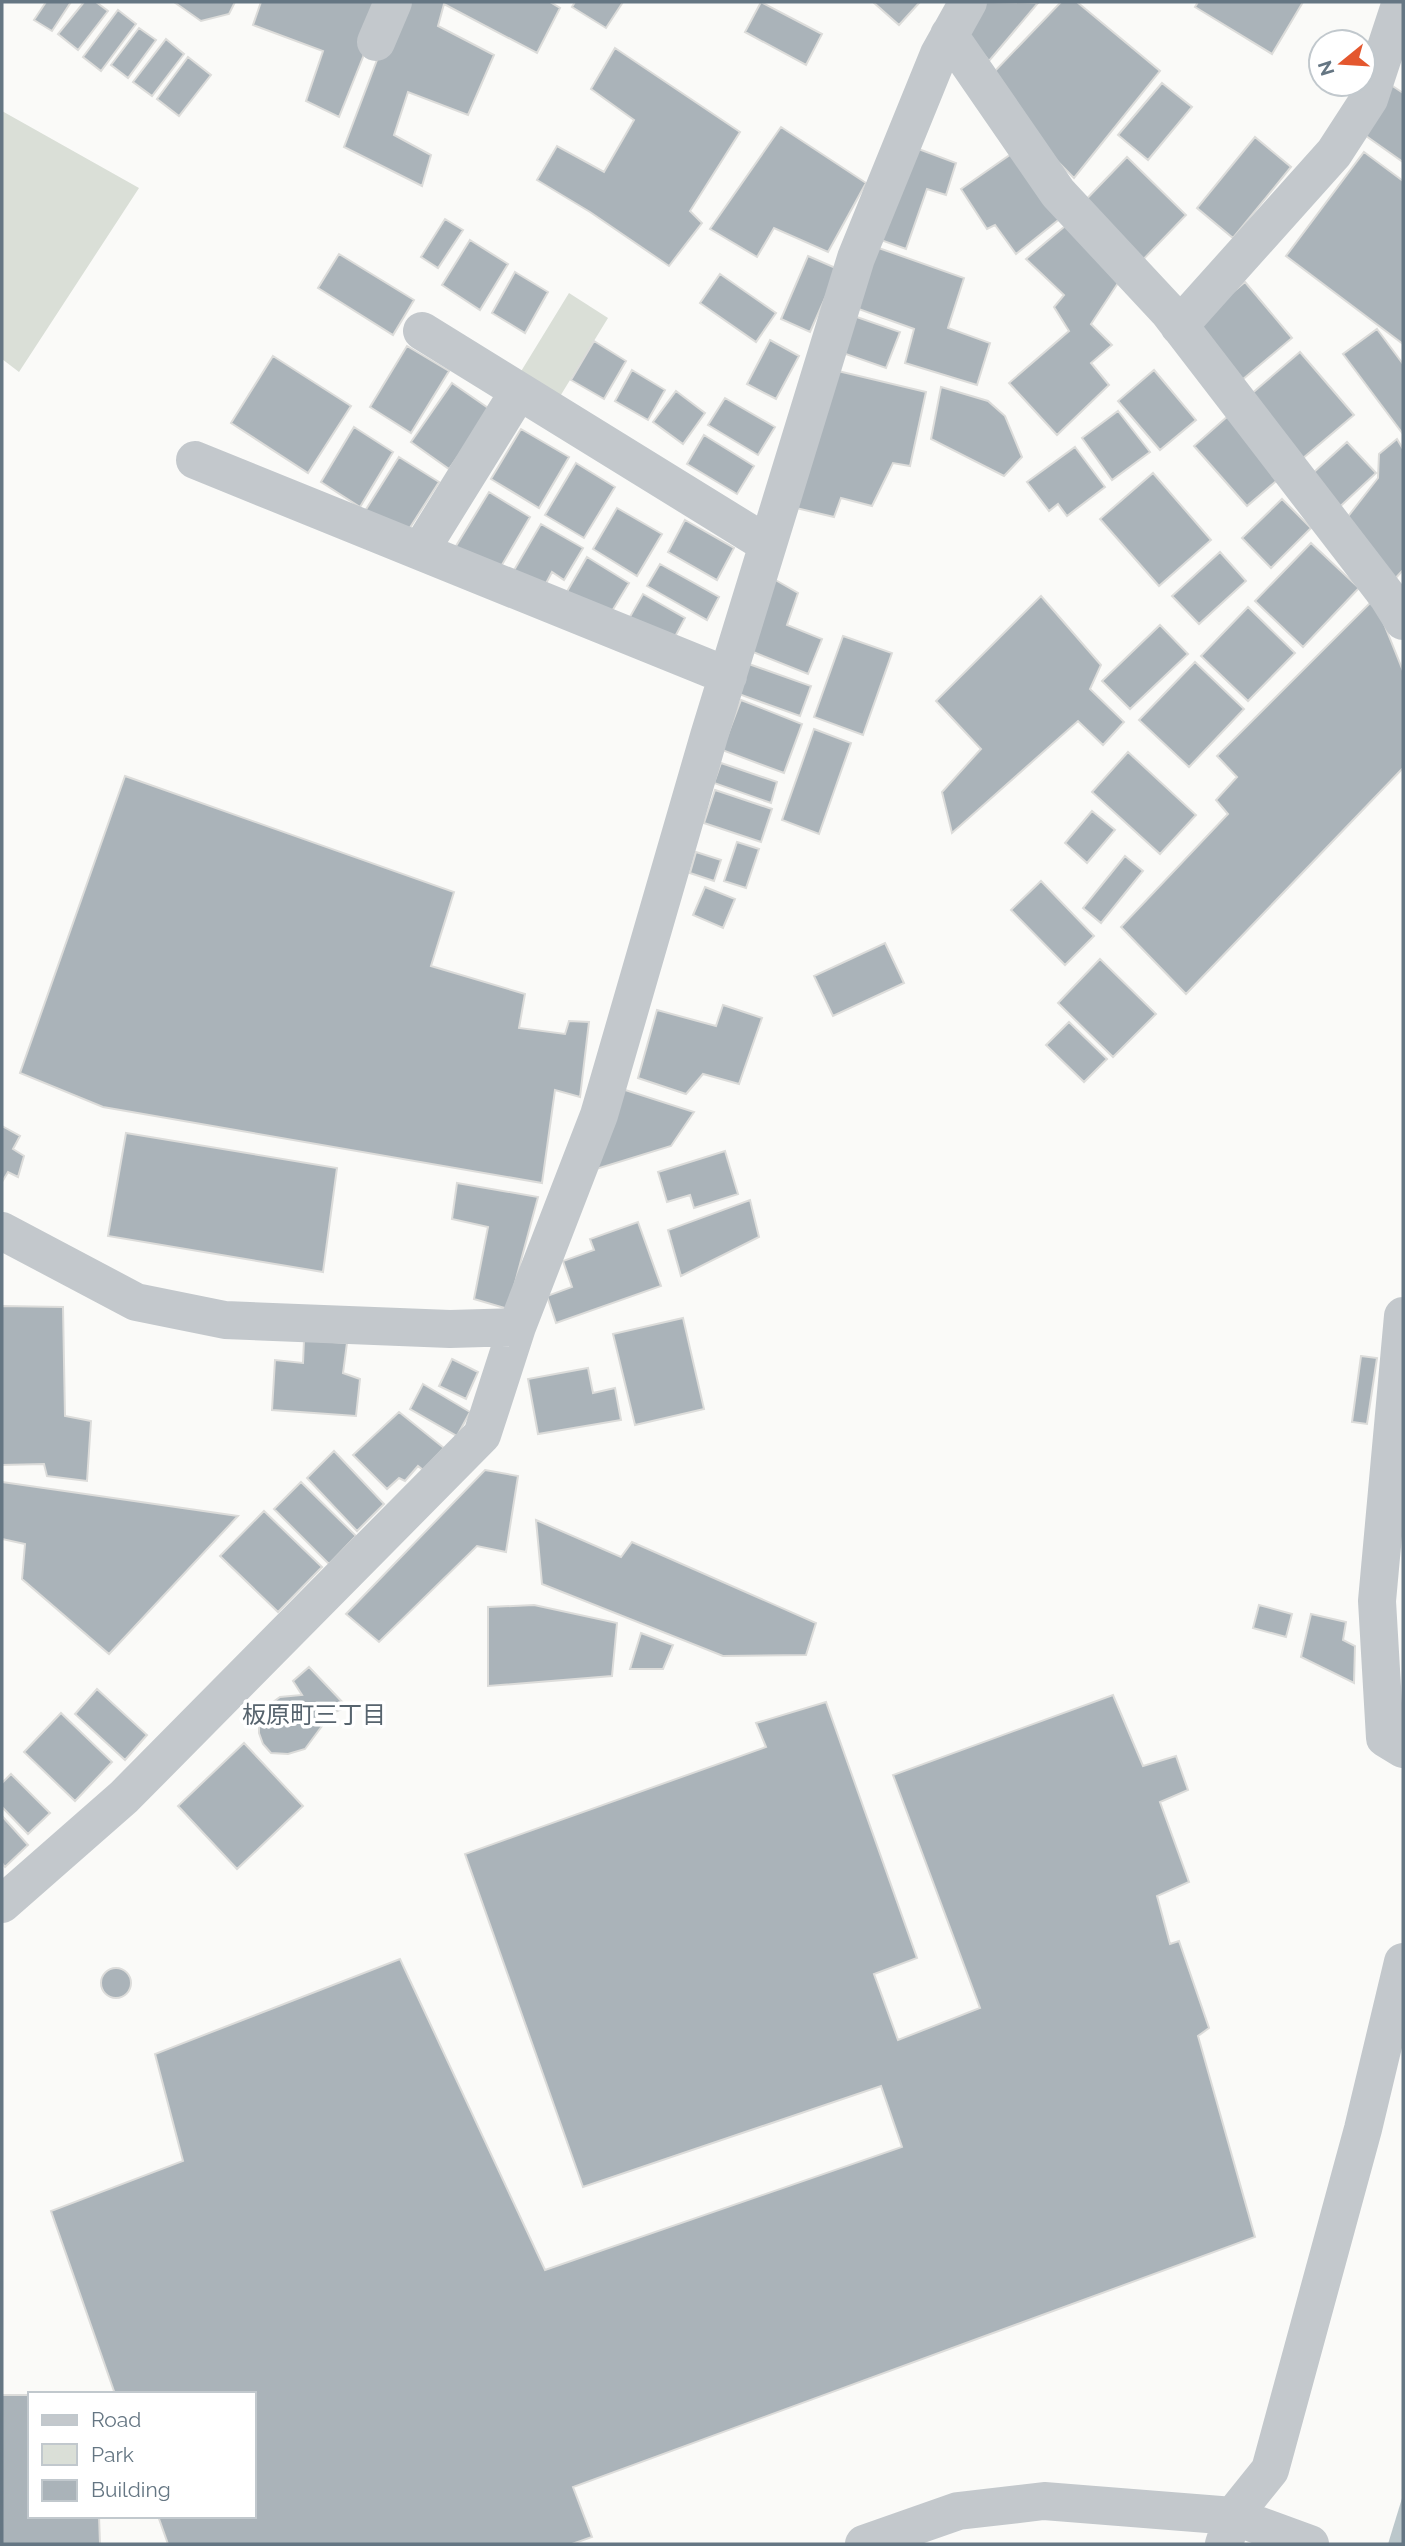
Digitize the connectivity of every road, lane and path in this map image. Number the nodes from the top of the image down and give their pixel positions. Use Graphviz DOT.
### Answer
graph roads {
  1 [pos="393,2"];
  2 [pos="968,2"];
  3 [pos="1401,2"];
  4 [pos="949,35"];
  5 [pos="376,42"];
  6 [pos="1179,326"];
  7 [pos="422,331"];
  8 [pos="519,391"];
  9 [pos="195,460"];
  10 [pos="767,544"];
  11 [pos="420,551"];
  12 [pos="1403,621"];
  13 [pos="728,676"];
  14 [pos="2,1231"];
  15 [pos="1403,1316"];
  16 [pos="517,1327"];
  17 [pos="1403,1749"];
  18 [pos="2,1904"];
  19 [pos="1403,1962"];
  20 [pos="1242,2530"];
  21 [pos="864,2544"];
  22 [pos="1310,2544"];
  1 -- 5 [label="street"];
  2 -- 4 [label="street"];
  3 -- 6 [label="street"];
  4 -- 6 [label="street"];
  4 -- 10 [label="street"];
  6 -- 12 [label="street"];
  7 -- 8 [label="street"];
  8 -- 10 [label="street"];
  8 -- 11 [label="street"];
  9 -- 11 [label="street"];
  10 -- 13 [label="street"];
  11 -- 13 [label="street"];
  13 -- 16 [label="street"];
  14 -- 16 [label="street"];
  15 -- 17 [label="street"];
  16 -- 18 [label="street"];
  19 -- 20 [label="street"];
  20 -- 21 [label="street"];
  20 -- 22 [label="street"];
}
